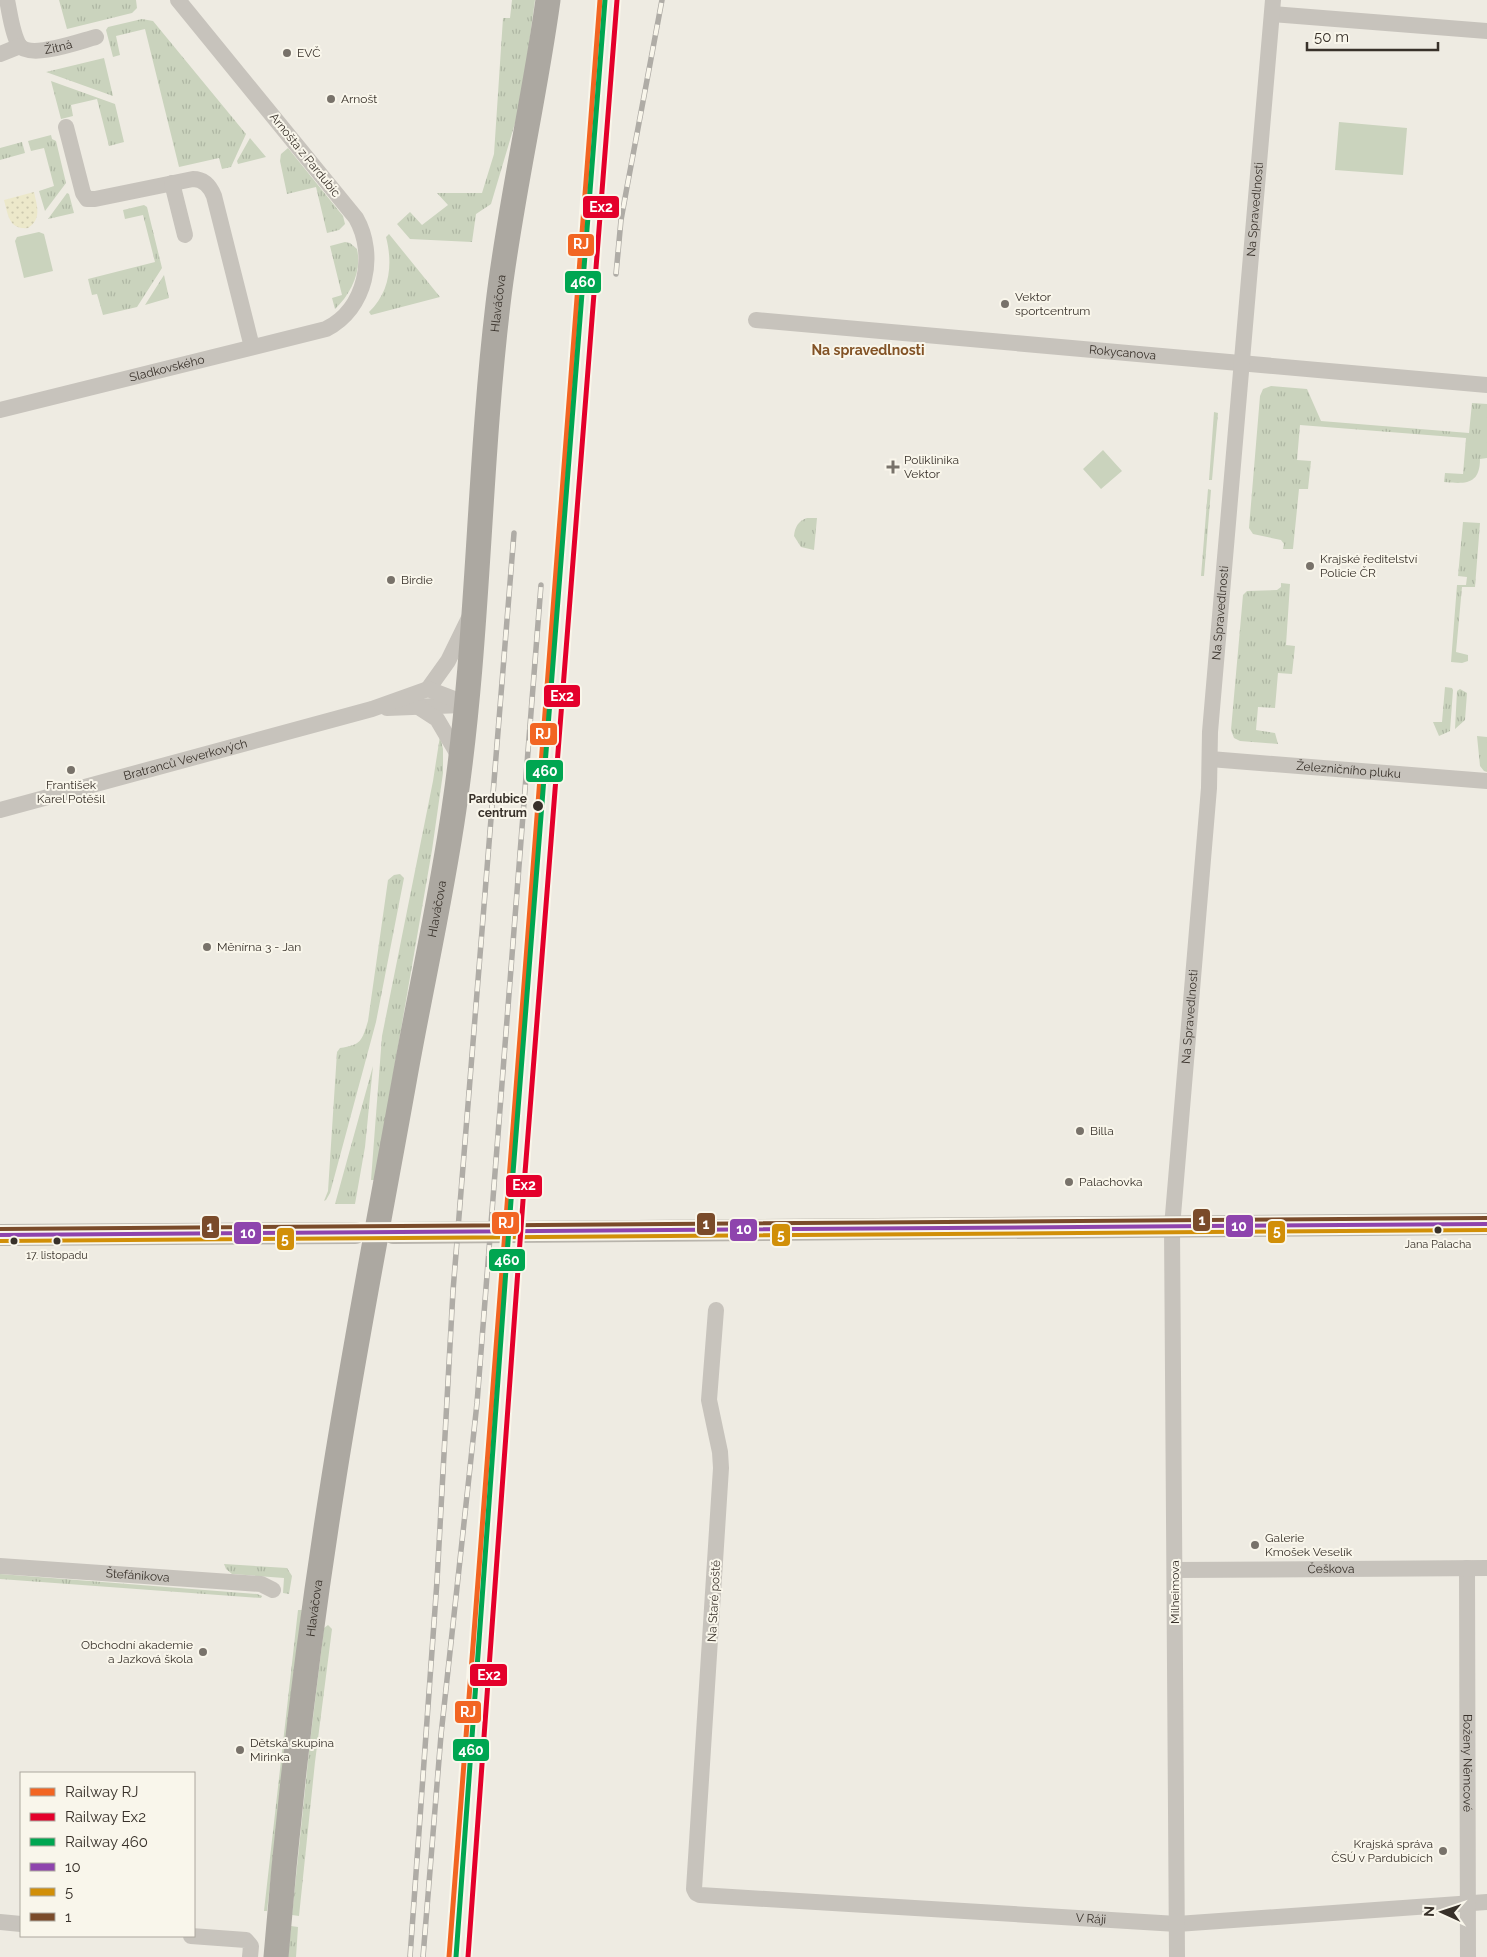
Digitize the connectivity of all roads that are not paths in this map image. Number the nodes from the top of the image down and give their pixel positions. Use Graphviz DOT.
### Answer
graph roads {
  1 [pos="7,0"];
  2 [pos="178,0"];
  3 [pos="548,0"];
  4 [pos="1273,7"];
  5 [pos="1487,31"];
  6 [pos="96,37"];
  7 [pos="20,46"];
  8 [pos="0,54"];
  9 [pos="66,127"];
  10 [pos="172,183"];
  11 [pos="185,235"];
  12 [pos="756,320"];
  13 [pos="334,325"];
  14 [pos="252,347"];
  15 [pos="1242,363"];
  16 [pos="1487,385"];
  17 [pos="0,410"];
  18 [pos="474,610"];
  19 [pos="428,689"];
  20 [pos="467,704"];
  21 [pos="420,708"];
  22 [pos="372,709"];
  23 [pos="460,759"];
  24 [pos="1210,759"];
  25 [pos="1487,781"];
  26 [pos="0,810"];
  27 [pos="1487,1224"];
  28 [pos="1172,1227"];
  29 [pos="392,1232"];
  30 [pos="356,1233"];
  31 [pos="0,1235"];
  32 [pos="716,1310"];
  33 [pos="0,1566"];
  34 [pos="1467,1568"];
  35 [pos="1487,1568"];
  36 [pos="1175,1570"];
  37 [pos="273,1590"];
  38 [pos="696,1893"];
  39 [pos="1487,1902"];
  40 [pos="1468,1903"];
  41 [pos="0,1922"];
  42 [pos="20,1924"];
  43 [pos="1177,1924"];
  44 [pos="195,1936"];
  45 [pos="250,1950"];
  46 [pos="276,1957"];
  47 [pos="1178,1957"];
  48 [pos="1468,1957"];
  1 -- 7 [label="street"];
  2 -- 13 [label="street, Arnošta z Pardubic"];
  3 -- 18 [label="main road, Hlaváčova"];
  4 -- 5 [label="street"];
  4 -- 15 [label="street, Na Spravedlnosti"];
  6 -- 7 [label="street, Žitná"];
  7 -- 8 [label="street"];
  9 -- 10 [label="street"];
  10 -- 11 [label="street"];
  10 -- 14 [label="street"];
  12 -- 15 [label="street, Rokycanova"];
  13 -- 14 [label="street, Sladkovského"];
  14 -- 17 [label="street, Sladkovského"];
  15 -- 16 [label="street, Rokycanova"];
  15 -- 24 [label="street, Na Spravedlnosti"];
  18 -- 19 [label="street, Hlaváčova"];
  18 -- 20 [label="main road, Hlaváčova"];
  19 -- 20 [label="street"];
  19 -- 22 [label="street, Bratranců Veverkových"];
  20 -- 21 [label="street, Bratranců Veverkových"];
  20 -- 23 [label="main road, Hlaváčova"];
  21 -- 22 [label="street, Bratranců Veverkových"];
  21 -- 23 [label="street"];
  22 -- 26 [label="street, Bratranců Veverkových"];
  23 -- 46 [label="main road, Hlaváčova"];
  24 -- 25 [label="street, Železničního pluku"];
  24 -- 28 [label="street, Na Spravedlnosti"];
  27 -- 28 [label="main road"];
  28 -- 29 [label="main road"];
  28 -- 36 [label="street, Milheimova"];
  30 -- 31 [label="main road"];
  32 -- 38 [label="street, Na Staré poště"];
  33 -- 37 [label="street, Štefánikova"];
  34 -- 35 [label="street, Češkova"];
  34 -- 36 [label="street, Češkova"];
  34 -- 40 [label="street, Boženy Němcové"];
  36 -- 43 [label="street, Milheimova"];
  38 -- 43 [label="street, V Ráji"];
  39 -- 40 [label="street, V Ráji"];
  40 -- 43 [label="street, V Ráji"];
  40 -- 48 [label="street, Boženy Němcové"];
  41 -- 42 [label="street"];
  43 -- 47 [label="street, Milheimova"];
  44 -- 45 [label="street"];
}
